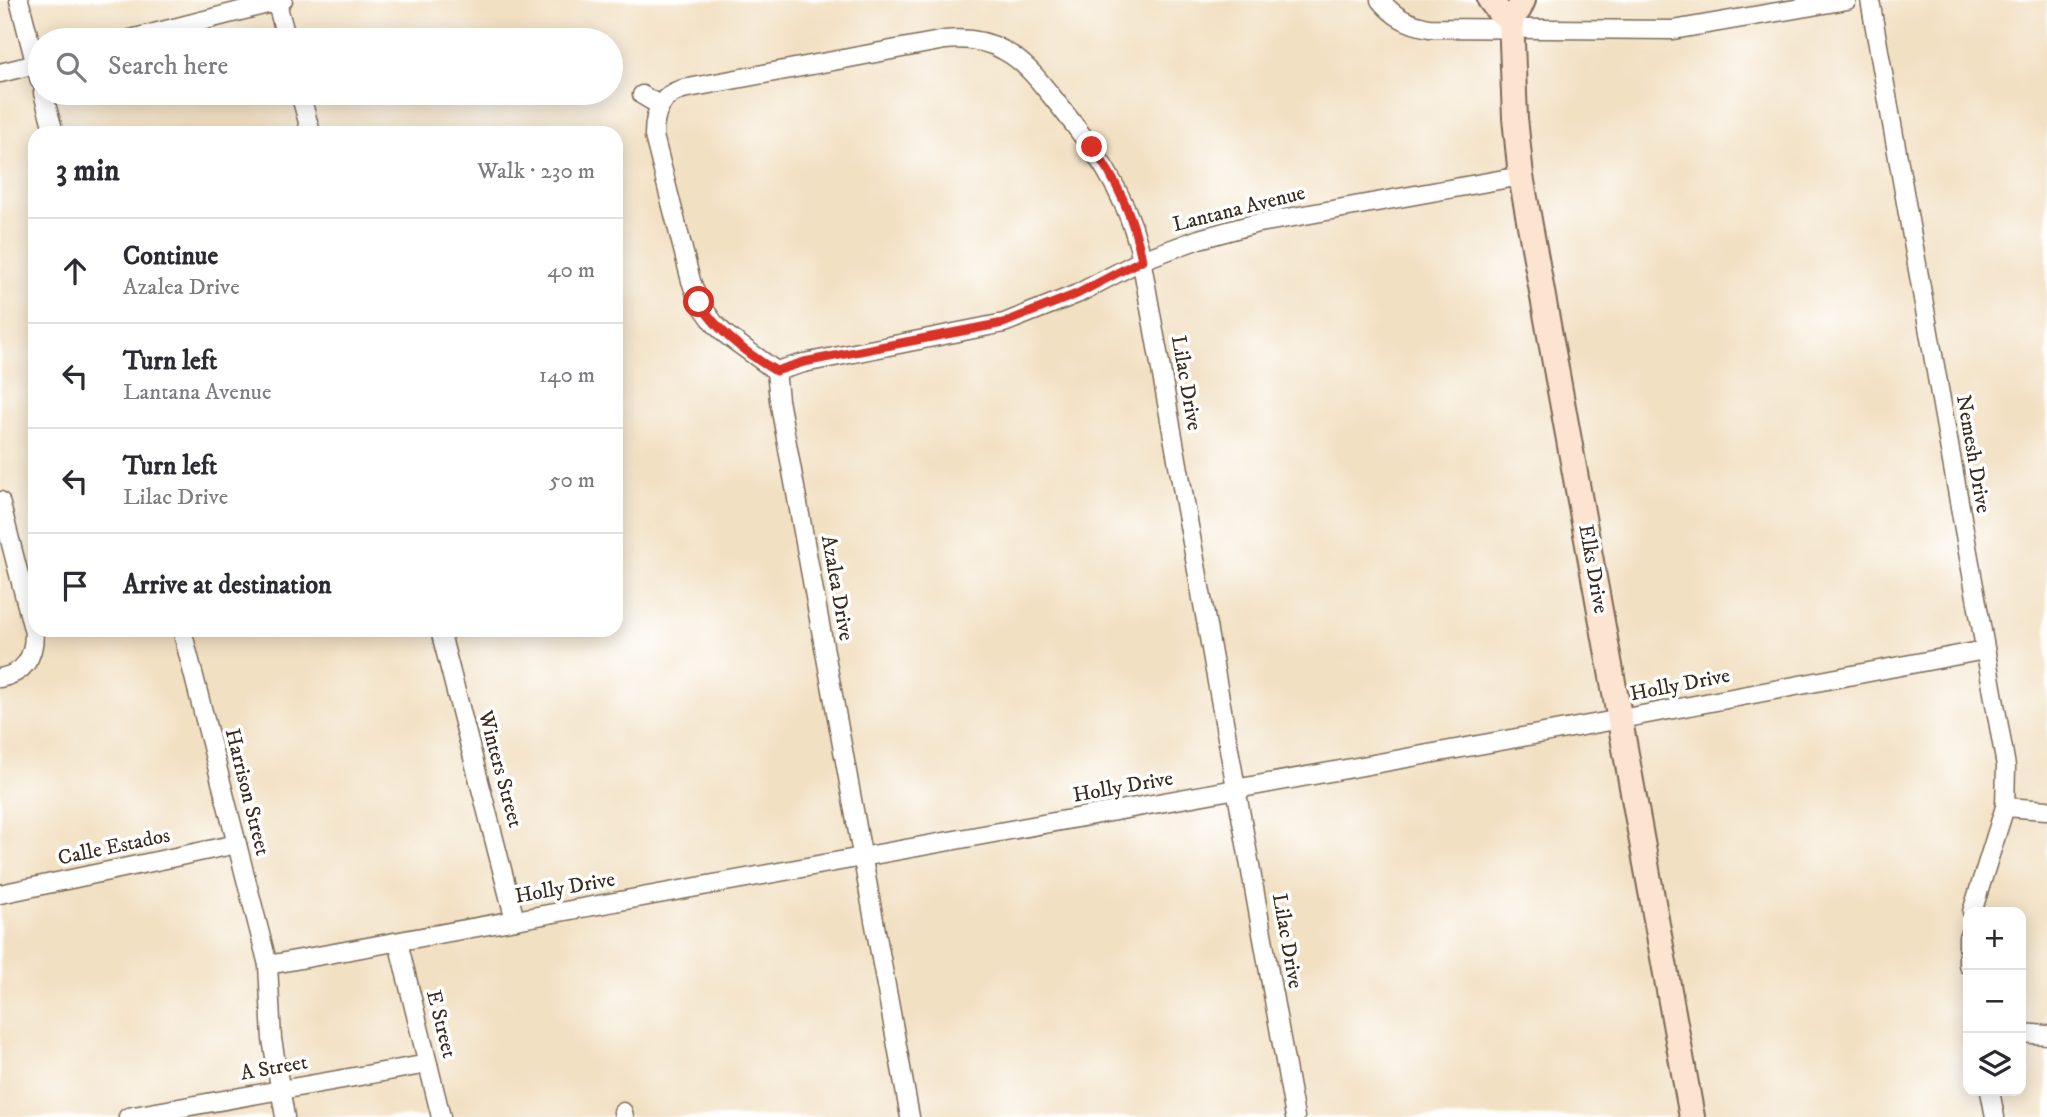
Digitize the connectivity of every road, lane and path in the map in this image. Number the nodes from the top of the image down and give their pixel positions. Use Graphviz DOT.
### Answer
graph roads {
  1 [pos="19,0"];
  2 [pos="1380,0"];
  3 [pos="1490,0"];
  4 [pos="1847,0"];
  5 [pos="1870,0"];
  6 [pos="279,1"];
  7 [pos="1758,8"];
  8 [pos="1515,16"];
  9 [pos="174,28"];
  10 [pos="285,28"];
  11 [pos="28,31"];
  12 [pos="28,70"];
  13 [pos="0,73"];
  14 [pos="642,95"];
  15 [pos="46,105"];
  16 [pos="303,105"];
  17 [pos="659,105"];
  18 [pos="52,126"];
  19 [pos="309,126"];
  20 [pos="1521,177"];
  21 [pos="1142,260"];
  22 [pos="776,371"];
  23 [pos="0,501"];
  24 [pos="28,604"];
  25 [pos="34,637"];
  26 [pos="184,637"];
  27 [pos="442,637"];
  28 [pos="1985,650"];
  29 [pos="0,678"];
  30 [pos="1621,719"];
  31 [pos="1236,789"];
  32 [pos="2005,807"];
  33 [pos="2047,810"];
  34 [pos="237,844"];
  35 [pos="863,857"];
  36 [pos="0,894"];
  37 [pos="1974,907"];
  38 [pos="515,920"];
  39 [pos="398,942"];
  40 [pos="268,965"];
  41 [pos="2026,1033"];
  42 [pos="2047,1035"];
  43 [pos="428,1064"];
  44 [pos="280,1090"];
  45 [pos="1991,1096"];
  46 [pos="128,1117"];
  47 [pos="285,1117"];
  48 [pos="441,1117"];
  49 [pos="910,1117"];
  50 [pos="1295,1117"];
  51 [pos="1692,1117"];
  52 [pos="1995,1117"];
  1 -- 11 [label="street"];
  2 -- 8 [label="street"];
  3 -- 8 [label="main road"];
  4 -- 7 [label="street"];
  5 -- 28 [label="street, Nemesh Drive"];
  6 -- 9 [label="street"];
  6 -- 10 [label="street"];
  7 -- 8 [label="street"];
  8 -- 20 [label="main road, Elks Drive"];
  12 -- 13 [label="street"];
  14 -- 17 [label="street"];
  15 -- 18 [label="street"];
  16 -- 19 [label="street"];
  17 -- 21 [label="street, Lilac Drive"];
  17 -- 22 [label="street"];
  20 -- 21 [label="street, Lantana Avenue"];
  20 -- 30 [label="main road, Elks Drive"];
  21 -- 22 [label="street, Lantana Avenue"];
  21 -- 31 [label="street, Lilac Drive"];
  22 -- 35 [label="street, Azalea Drive"];
  23 -- 24 [label="street"];
  25 -- 29 [label="street"];
  26 -- 34 [label="street, Harrison Street"];
  27 -- 38 [label="street, Winters Street"];
  28 -- 30 [label="street, Holly Drive"];
  28 -- 32 [label="street, Nemesh Drive"];
  30 -- 31 [label="street, Holly Drive"];
  30 -- 51 [label="main road, Elks Drive"];
  31 -- 35 [label="street, Holly Drive"];
  31 -- 50 [label="street, Lilac Drive"];
  32 -- 33 [label="street"];
  32 -- 37 [label="street, Nemesh Drive"];
  34 -- 36 [label="street, Calle Estados"];
  34 -- 40 [label="street, Harrison Street"];
  35 -- 38 [label="street, Holly Drive"];
  35 -- 49 [label="street, Azalea Drive"];
  38 -- 39 [label="street, Holly Drive"];
  39 -- 40 [label="street, Holly Drive"];
  39 -- 43 [label="street, E Street"];
  40 -- 44 [label="street, Harrison Street"];
  41 -- 42 [label="street"];
  43 -- 44 [label="street, A Street"];
  43 -- 48 [label="street, E Street"];
  44 -- 46 [label="street, A Street"];
  44 -- 47 [label="street, Harrison Street"];
  45 -- 52 [label="street"];
}
